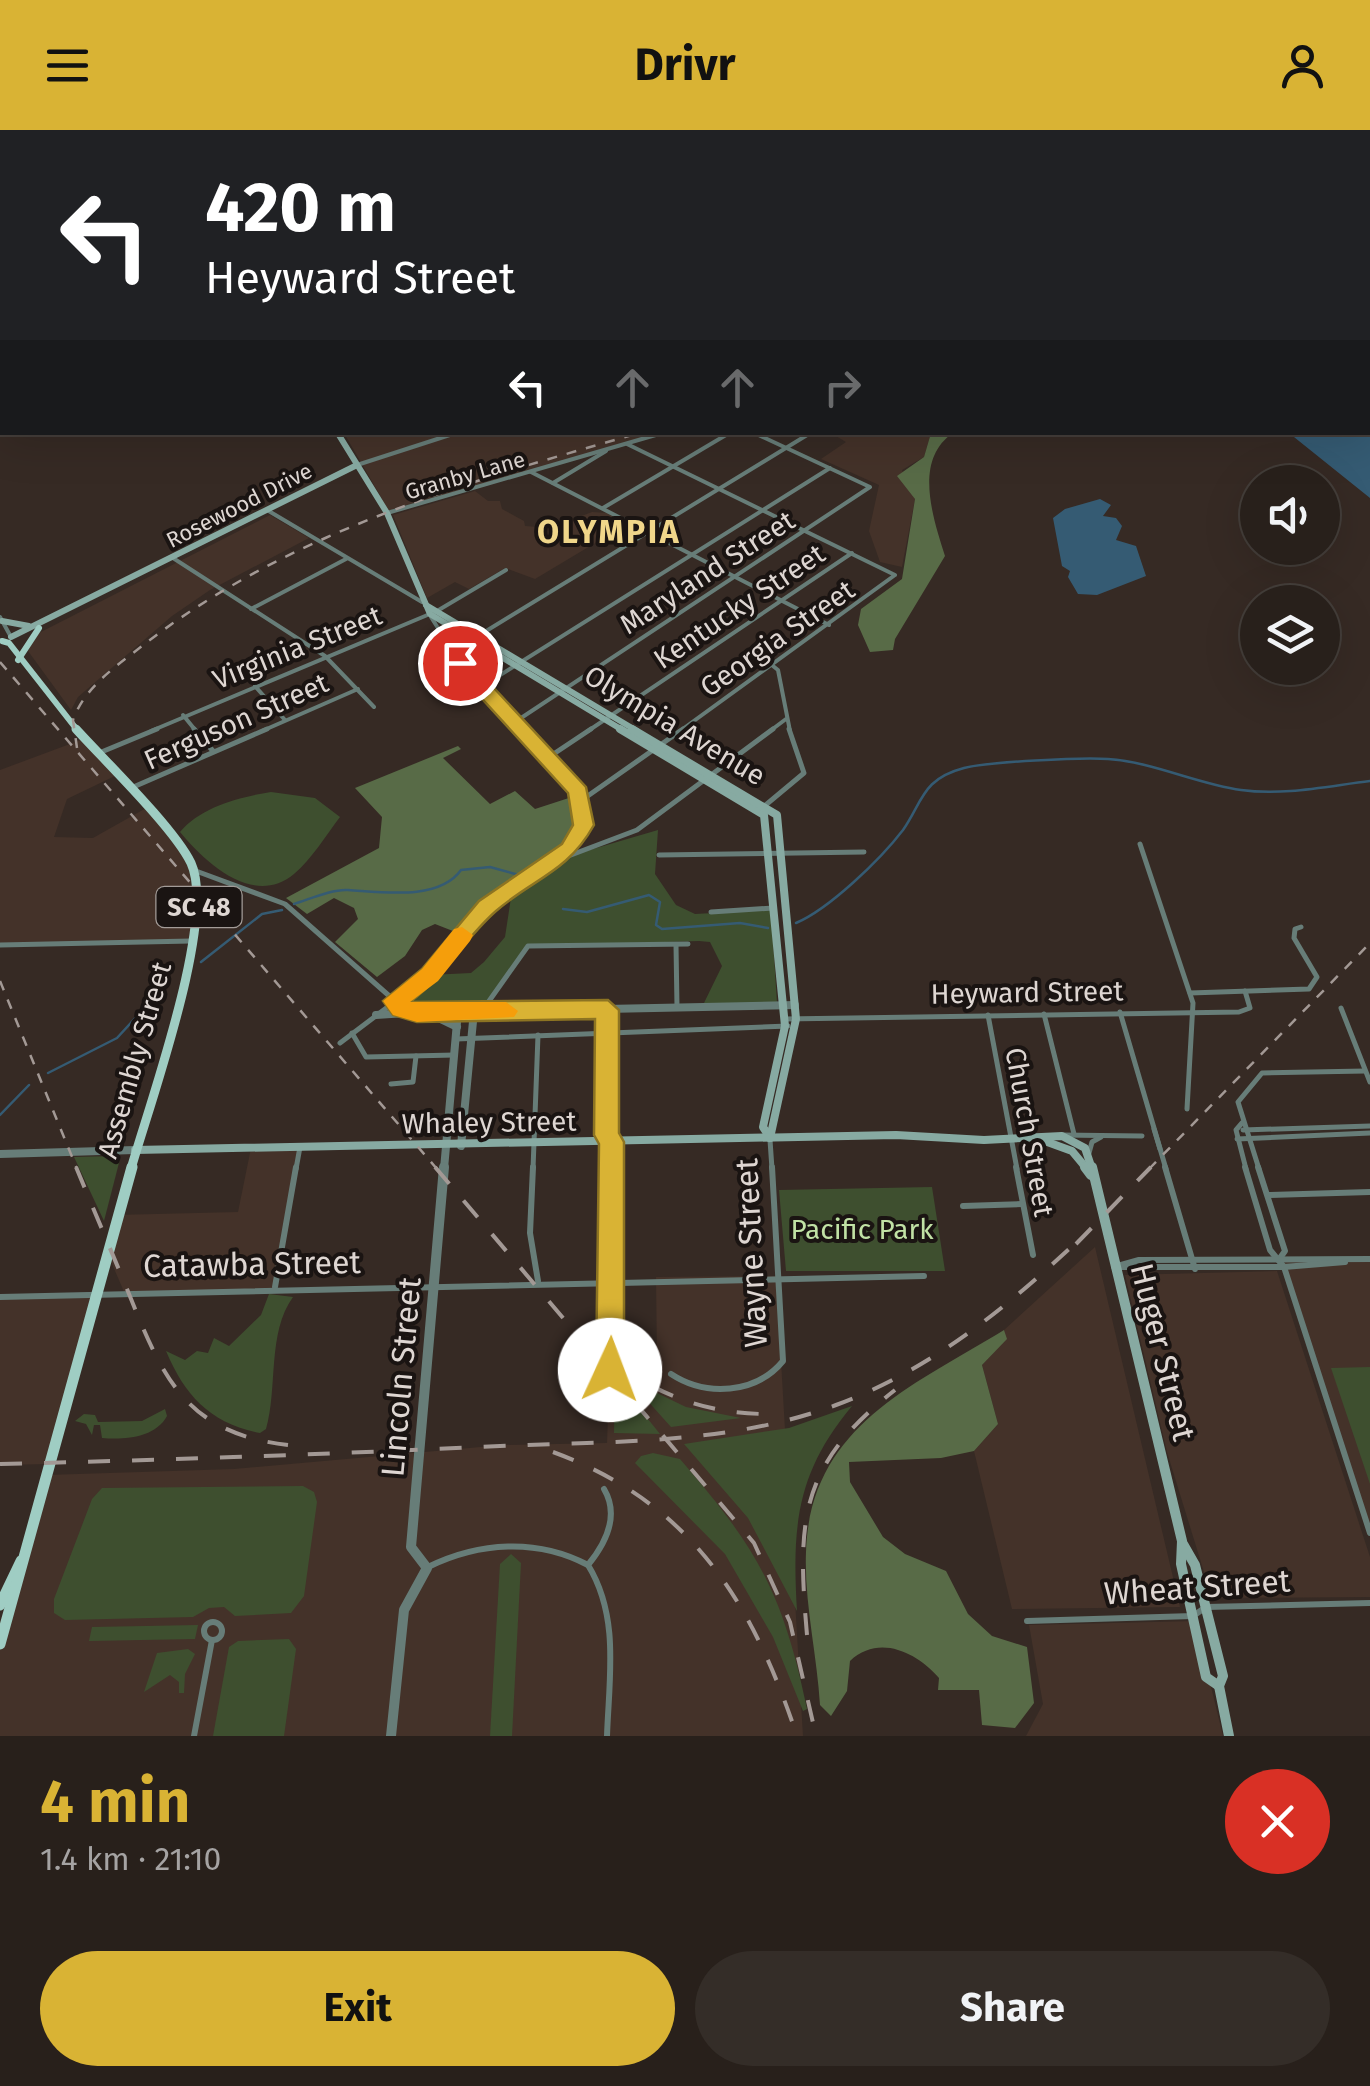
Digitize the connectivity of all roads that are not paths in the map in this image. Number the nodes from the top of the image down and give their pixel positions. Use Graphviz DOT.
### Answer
graph roads {
  1 [pos="339,435"];
  2 [pos="449,435"];
  3 [pos="656,435"];
  4 [pos="726,435"];
  5 [pos="758,435"];
  6 [pos="807,435"];
  7 [pos="626,444"];
  8 [pos="786,448"];
  9 [pos="607,450"];
  10 [pos="350,452"];
  11 [pos="358,465"];
  12 [pos="673,467"];
  13 [pos="830,468"];
  14 [pos="531,472"];
  15 [pos="335,476"];
  16 [pos="553,482"];
  17 [pos="720,490"];
  18 [pos="604,508"];
  19 [pos="268,510"];
  20 [pos="763,510"];
  21 [pos="386,513"];
  22 [pos="806,531"];
  23 [pos="650,532"];
  24 [pos="692,554"];
  25 [pos="852,554"];
  26 [pos="173,558"];
  27 [pos="346,558"];
  28 [pos="506,570"];
  29 [pos="736,578"];
  30 [pos="782,600"];
  31 [pos="422,602"];
  32 [pos="251,610"];
  33 [pos="433,613"];
  34 [pos="1,619"];
  35 [pos="448,625"];
  36 [pos="830,625"];
  37 [pos="38,626"];
  38 [pos="438,628"];
  39 [pos="476,639"];
  40 [pos="3,643"];
  41 [pos="326,656"];
  42 [pos="456,656"];
  43 [pos="18,660"];
  44 [pos="519,663"];
  45 [pos="772,665"];
  46 [pos="255,686"];
  47 [pos="481,687"];
  48 [pos="358,689"];
  49 [pos="564,689"];
  50 [pos="374,707"];
  51 [pos="183,715"];
  52 [pos="610,717"];
  53 [pos="285,720"];
  54 [pos="786,720"];
  55 [pos="515,722"];
  56 [pos="660,746"];
  57 [pos="214,752"];
  58 [pos="99,753"];
  59 [pos="549,757"];
  60 [pos="709,777"];
  61 [pos="130,789"];
  62 [pos="582,800"];
  63 [pos="762,807"];
  64 [pos="1140,844"];
  65 [pos="769,852"];
  66 [pos="780,852"];
  67 [pos="864,852"];
  68 [pos="659,855"];
  69 [pos="556,862"];
  70 [pos="196,872"];
  71 [pos="773,908"];
  72 [pos="711,912"];
  73 [pos="1301,926"];
  74 [pos="194,941"];
  75 [pos="676,944"];
  76 [pos="688,944"];
  77 [pos="0,945"];
  78 [pos="1245,991"];
  79 [pos="1190,993"];
  80 [pos="395,1001"];
  81 [pos="783,1005"];
  82 [pos="795,1005"];
  83 [pos="677,1007"];
  84 [pos="1341,1008"];
  85 [pos="608,1010"];
  86 [pos="458,1011"];
  87 [pos="478,1011"];
  88 [pos="422,1012"];
  89 [pos="1120,1012"];
  90 [pos="1194,1012"];
  91 [pos="1044,1014"];
  92 [pos="376,1015"];
  93 [pos="988,1015"];
  94 [pos="790,1022"];
  95 [pos="457,1027"];
  96 [pos="608,1032"];
  97 [pos="352,1033"];
  98 [pos="538,1035"];
  99 [pos="473,1038"];
  100 [pos="456,1039"];
  101 [pos="340,1043"];
  102 [pos="455,1054"];
  103 [pos="416,1056"];
  104 [pos="1366,1071"];
  105 [pos="1370,1082"];
  106 [pos="391,1084"];
  107 [pos="1186,1109"];
  108 [pos="1240,1130"];
  109 [pos="1370,1130"];
  110 [pos="1074,1134"];
  111 [pos="1092,1135"];
  112 [pos="1057,1136"];
  113 [pos="1142,1136"];
  114 [pos="1101,1137"];
  115 [pos="770,1138"];
  116 [pos="1039,1139"];
  117 [pos="1248,1139"];
  118 [pos="1010,1140"];
  119 [pos="612,1142"];
  120 [pos="535,1144"];
  121 [pos="1081,1145"];
  122 [pos="449,1146"];
  123 [pos="462,1146"];
  124 [pos="300,1147"];
  125 [pos="134,1150"];
  126 [pos="1089,1153"];
  127 [pos="0,1154"];
  128 [pos="1079,1158"];
  129 [pos="1092,1175"];
  130 [pos="1370,1192"];
  131 [pos="1267,1195"];
  132 [pos="1022,1204"];
  133 [pos="963,1206"];
  134 [pos="1033,1255"];
  135 [pos="1280,1258"];
  136 [pos="1192,1259"];
  137 [pos="1348,1260"];
  138 [pos="1370,1260"];
  139 [pos="1114,1267"];
  140 [pos="1284,1267"];
  141 [pos="1195,1269"];
  142 [pos="780,1276"];
  143 [pos="924,1276"];
  144 [pos="614,1280"];
  145 [pos="538,1282"];
  146 [pos="434,1284"];
  147 [pos="275,1288"];
  148 [pos="95,1295"];
  149 [pos="0,1296"];
  150 [pos="672,1374"];
  151 [pos="608,1416"];
  152 [pos="604,1489"];
  153 [pos="1370,1533"];
  154 [pos="1182,1541"];
  155 [pos="29,1545"];
  156 [pos="588,1566"];
  157 [pos="427,1568"];
  158 [pos="1370,1603"];
  159 [pos="0,1606"];
  160 [pos="1206,1607"];
  161 [pos="1193,1616"];
  162 [pos="1027,1620"];
  163 [pos="212,1640"];
  164 [pos="0,1644"];
  165 [pos="1218,1686"];
  166 [pos="194,1736"];
  167 [pos="391,1736"];
  168 [pos="606,1736"];
  169 [pos="1229,1736"];
  1 -- 10 [label="main road"];
  2 -- 11 [label="street, Rosewood Drive"];
  3 -- 7 [label="street, Granby Lane"];
  4 -- 12 [label="street"];
  5 -- 8 [label="street"];
  6 -- 8 [label="street"];
  7 -- 9 [label="street, Granby Lane"];
  7 -- 12 [label="street"];
  8 -- 13 [label="street"];
  8 -- 17 [label="street"];
  9 -- 14 [label="street, Granby Lane"];
  9 -- 16 [label="street"];
  10 -- 11 [label="main road"];
  10 -- 15 [label="main road"];
  11 -- 15 [label="main road, Rosewood Drive"];
  11 -- 21 [label="main road"];
  12 -- 17 [label="street"];
  12 -- 18 [label="street"];
  13 -- 20 [label="street"];
  13 -- 22 [label="street, Maryland Street"];
  14 -- 16 [label="street"];
  14 -- 21 [label="street, Granby Lane"];
  15 -- 19 [label="main road, Rosewood Drive"];
  16 -- 18 [label="street"];
  17 -- 20 [label="street"];
  17 -- 23 [label="street"];
  18 -- 23 [label="street"];
  19 -- 26 [label="main road, Rosewood Drive"];
  19 -- 27 [label="street, Olympia Avenue"];
  20 -- 22 [label="street"];
  20 -- 24 [label="street"];
  21 -- 31 [label="main road"];
  22 -- 25 [label="street"];
  22 -- 29 [label="street, Maryland Street"];
  23 -- 24 [label="street"];
  23 -- 39 [label="street"];
  24 -- 29 [label="street"];
  24 -- 44 [label="street"];
  25 -- 30 [label="street, Kentucky Street"];
  25 -- 36 [label="street, Georgia Street"];
  26 -- 32 [label="street"];
  26 -- 37 [label="main road, Rosewood Drive"];
  27 -- 31 [label="street, Olympia Avenue"];
  27 -- 32 [label="street"];
  28 -- 33 [label="street, Virginia Street"];
  29 -- 30 [label="street"];
  29 -- 49 [label="street, Maryland Street"];
  30 -- 36 [label="street"];
  30 -- 52 [label="street, Kentucky Street"];
  31 -- 33 [label="main road, Olympia Avenue"];
  32 -- 41 [label="street"];
  33 -- 35 [label="main road, Olympia Avenue"];
  33 -- 38 [label="street"];
  33 -- 39 [label="main road, Olympia Avenue"];
  33 -- 41 [label="street, Virginia Street"];
  34 -- 37 [label="main road"];
  34 -- 40 [label="street"];
  35 -- 38 [label="street"];
  35 -- 39 [label="main road, Olympia Avenue"];
  36 -- 45 [label="street, Georgia Street"];
  37 -- 40 [label="main road, Rosewood Drive"];
  37 -- 43 [label="main road"];
  38 -- 42 [label="street"];
  39 -- 42 [label="street"];
  39 -- 44 [label="main road, Olympia Avenue"];
  40 -- 43 [label="main road"];
  41 -- 46 [label="street, Virginia Street"];
  41 -- 48 [label="street"];
  42 -- 47 [label="street"];
  43 -- 58 [label="main road, SC 48"];
  44 -- 47 [label="street"];
  44 -- 49 [label="main road, Olympia Avenue"];
  45 -- 54 [label="street"];
  45 -- 56 [label="street, Georgia Street"];
  46 -- 51 [label="street, Virginia Street"];
  46 -- 53 [label="street"];
  47 -- 55 [label="street"];
  48 -- 50 [label="street"];
  48 -- 53 [label="street, Ferguson Street"];
  49 -- 52 [label="main road, Olympia Avenue"];
  49 -- 55 [label="street, Maryland Street"];
  51 -- 57 [label="street"];
  51 -- 58 [label="street, Virginia Street"];
  52 -- 56 [label="main road, Olympia Avenue"];
  52 -- 59 [label="street, Kentucky Street"];
  53 -- 57 [label="street, Ferguson Street"];
  54 -- 60 [label="street"];
  54 -- 63 [label="street"];
  55 -- 59 [label="street"];
  56 -- 60 [label="main road, Olympia Avenue"];
  56 -- 62 [label="street, Georgia Street"];
  57 -- 61 [label="street, Ferguson Street"];
  58 -- 61 [label="main road, SC 48"];
  59 -- 62 [label="street"];
  60 -- 63 [label="main road, Olympia Avenue"];
  60 -- 69 [label="street"];
  61 -- 70 [label="main road, SC 48"];
  62 -- 69 [label="street"];
  63 -- 65 [label="main road, Olympia Avenue"];
  63 -- 66 [label="main road, Olympia Avenue"];
  64 -- 79 [label="street"];
  65 -- 66 [label="street"];
  65 -- 68 [label="street"];
  65 -- 71 [label="main road, Olympia Avenue"];
  66 -- 67 [label="street"];
  66 -- 82 [label="main road, Olympia Avenue"];
  69 -- 80 [label="street"];
  70 -- 74 [label="main road, Assembly Street / SC 48"];
  70 -- 80 [label="street"];
  71 -- 72 [label="street"];
  71 -- 81 [label="main road, Olympia Avenue"];
  73 -- 78 [label="street"];
  74 -- 77 [label="street"];
  74 -- 125 [label="main road, Assembly Street / SC 48"];
  75 -- 76 [label="street"];
  75 -- 83 [label="street"];
  75 -- 87 [label="street"];
  78 -- 79 [label="street"];
  78 -- 90 [label="street, Heyward Street"];
  79 -- 90 [label="street"];
  80 -- 88 [label="street"];
  80 -- 92 [label="street"];
  81 -- 82 [label="street"];
  81 -- 83 [label="street"];
  81 -- 94 [label="main road, Olympia Avenue"];
  82 -- 94 [label="main road, Olympia Avenue"];
  83 -- 85 [label="street"];
  84 -- 104 [label="street"];
  85 -- 87 [label="street"];
  85 -- 96 [label="street"];
  86 -- 87 [label="street"];
  86 -- 88 [label="street"];
  86 -- 95 [label="street, Lincoln Street"];
  87 -- 99 [label="street"];
  88 -- 92 [label="street"];
  88 -- 95 [label="street"];
  89 -- 90 [label="street, Heyward Street"];
  89 -- 91 [label="street, Heyward Street"];
  89 -- 136 [label="street"];
  90 -- 107 [label="street"];
  91 -- 93 [label="street, Heyward Street"];
  91 -- 110 [label="street"];
  92 -- 97 [label="street"];
  93 -- 94 [label="street, Heyward Street"];
  93 -- 118 [label="street, Church Street"];
  94 -- 96 [label="street, Heyward Street"];
  94 -- 115 [label="main road, Wayne Street"];
  95 -- 100 [label="street, Lincoln Street"];
  96 -- 98 [label="street, Heyward Street"];
  96 -- 119 [label="street"];
  97 -- 101 [label="street"];
  97 -- 103 [label="street"];
  98 -- 99 [label="street, Heyward Street"];
  98 -- 120 [label="street"];
  99 -- 100 [label="street, Heyward Street"];
  99 -- 123 [label="street"];
  100 -- 102 [label="street, Lincoln Street"];
  102 -- 103 [label="street"];
  102 -- 122 [label="street, Lincoln Street"];
  103 -- 106 [label="street"];
  104 -- 105 [label="street"];
  104 -- 108 [label="street"];
  108 -- 109 [label="street"];
  108 -- 117 [label="street"];
  108 -- 135 [label="street"];
  109 -- 117 [label="street"];
  110 -- 111 [label="street, Whaley Street"];
  110 -- 112 [label="street, Whaley Street"];
  111 -- 114 [label="street, Whaley Street"];
  111 -- 121 [label="street"];
  112 -- 116 [label="main road, Whaley Street"];
  112 -- 121 [label="main road"];
  113 -- 114 [label="street, Whaley Street"];
  114 -- 126 [label="street"];
  115 -- 118 [label="main road, Whaley Street"];
  115 -- 119 [label="main road, Whaley Street"];
  115 -- 142 [label="street, Wayne Street"];
  116 -- 118 [label="main road, Whaley Street"];
  116 -- 128 [label="main road, Whaley Street"];
  117 -- 131 [label="street"];
  118 -- 132 [label="street, Church Street"];
  119 -- 120 [label="main road, Whaley Street"];
  119 -- 144 [label="street"];
  120 -- 123 [label="main road, Whaley Street"];
  120 -- 145 [label="street"];
  121 -- 126 [label="main road"];
  121 -- 128 [label="street"];
  122 -- 123 [label="main road, Whaley Street"];
  122 -- 124 [label="main road, Whaley Street"];
  122 -- 146 [label="street, Lincoln Street"];
  124 -- 125 [label="main road, Whaley Street"];
  124 -- 147 [label="street"];
  125 -- 127 [label="street, Whaley Street"];
  125 -- 148 [label="main road, Assembly Street / SC 48"];
  126 -- 129 [label="main road"];
  128 -- 129 [label="main road, Whaley Street"];
  129 -- 139 [label="main road, Huger Street"];
  130 -- 131 [label="street"];
  131 -- 135 [label="street"];
  132 -- 133 [label="street"];
  132 -- 134 [label="street, Church Street"];
  135 -- 136 [label="street"];
  135 -- 137 [label="street"];
  135 -- 140 [label="street"];
  136 -- 139 [label="street"];
  136 -- 141 [label="street"];
  137 -- 138 [label="street"];
  137 -- 140 [label="street"];
  139 -- 141 [label="street"];
  139 -- 154 [label="main road, Huger Street"];
  140 -- 141 [label="street"];
  140 -- 153 [label="street"];
  142 -- 143 [label="street, Catawba Street"];
  142 -- 144 [label="street, Catawba Street"];
  142 -- 150 [label="street, Wayne Street"];
  144 -- 145 [label="street, Catawba Street"];
  144 -- 151 [label="street"];
  145 -- 146 [label="street, Catawba Street"];
  146 -- 147 [label="street, Catawba Street"];
  146 -- 157 [label="street, Lincoln Street"];
  147 -- 148 [label="street, Catawba Street"];
  148 -- 149 [label="street, Catawba Street"];
  148 -- 155 [label="main road, Assembly Street / SC 48"];
  152 -- 156 [label="street"];
  154 -- 160 [label="main road, Huger Street"];
  154 -- 161 [label="main road, Huger Street"];
  155 -- 159 [label="main road, Assembly Street / SC 48"];
  155 -- 164 [label="main road, Assembly Street / SC 48"];
  156 -- 157 [label="street"];
  156 -- 168 [label="street"];
  157 -- 167 [label="street"];
  158 -- 160 [label="street, Wheat Street"];
  160 -- 161 [label="street, Wheat Street"];
  160 -- 165 [label="main road, Huger Street"];
  161 -- 162 [label="street, Wheat Street"];
  161 -- 165 [label="main road, Huger Street"];
  163 -- 166 [label="street"];
  165 -- 169 [label="main road, Huger Street"];
}
